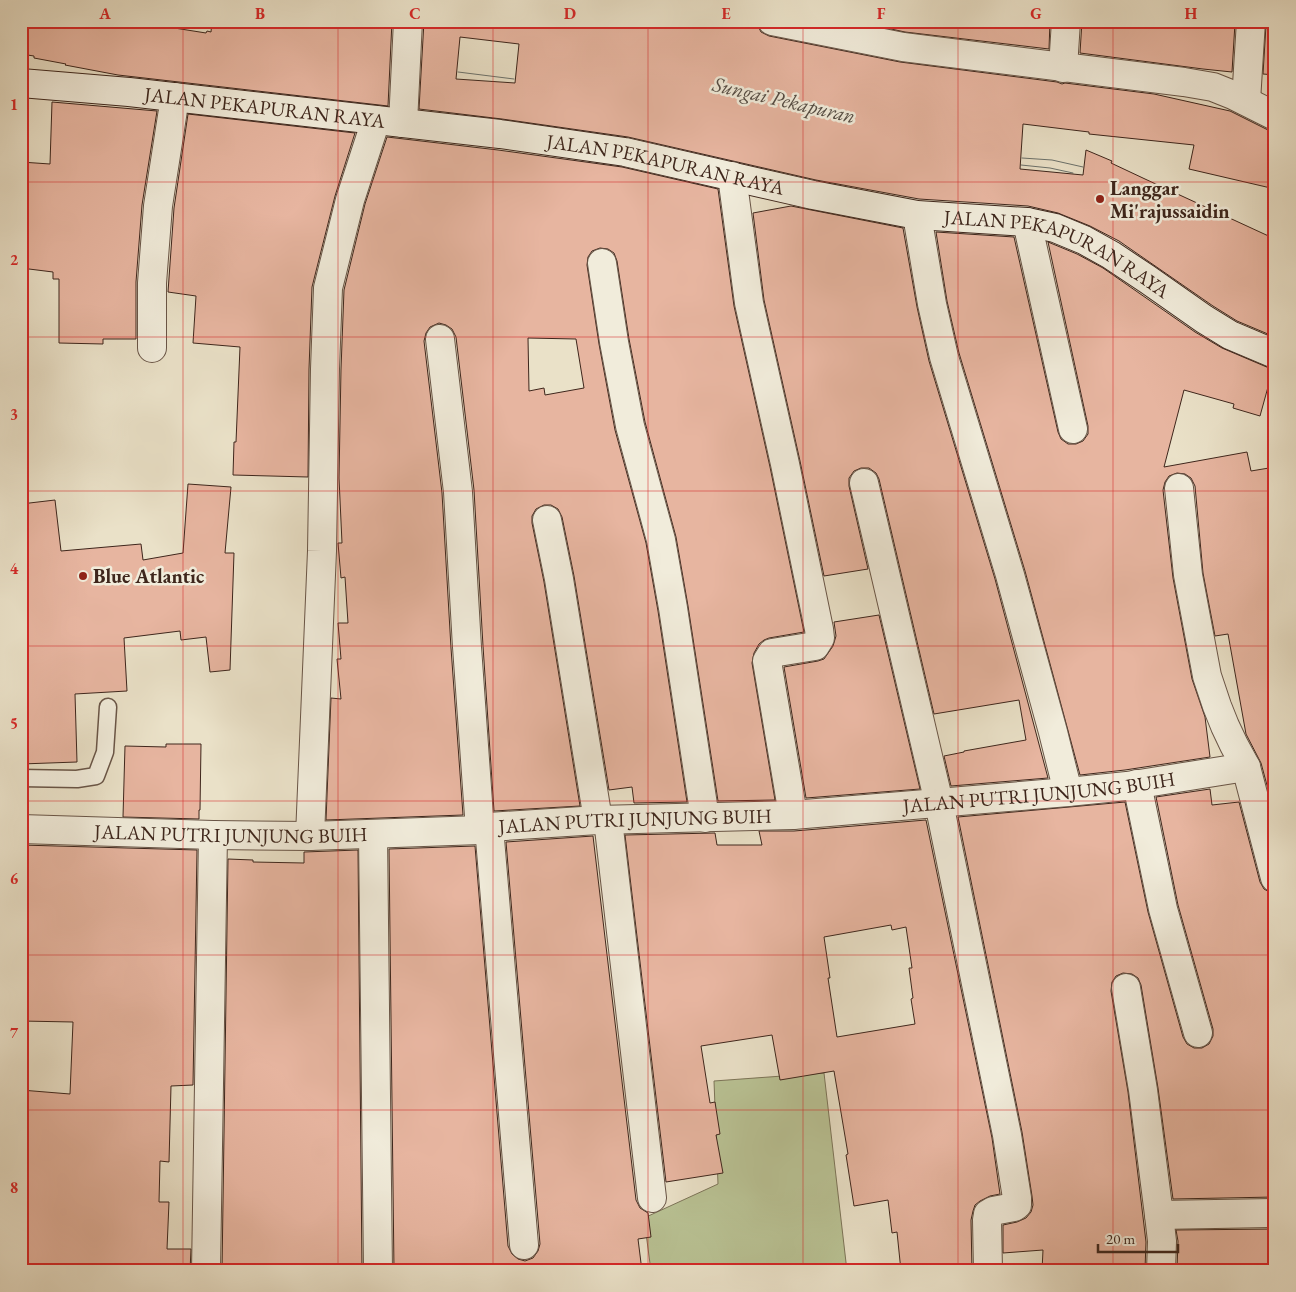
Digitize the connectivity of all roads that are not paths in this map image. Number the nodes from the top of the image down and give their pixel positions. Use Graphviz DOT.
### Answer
graph roads {
  1 [pos="772,21"];
  2 [pos="1066,21"];
  3 [pos="1251,21"];
  4 [pos="408,22"];
  5 [pos="1063,68"];
  6 [pos="21,83"];
  7 [pos="175,98"];
  8 [pos="1246,101"];
  9 [pos="1275,116"];
  10 [pos="376,120"];
  11 [pos="403,123"];
  12 [pos="732,176"];
  13 [pos="917,215"];
  14 [pos="1027,222"];
  15 [pos="602,263"];
  16 [pos="440,339"];
  17 [pos="152,348"];
  18 [pos="1275,354"];
  19 [pos="1073,429"];
  20 [pos="864,483"];
  21 [pos="1180,488"];
  22 [pos="547,520"];
  23 [pos="108,707"];
  24 [pos="1246,767"];
  25 [pos="21,778"];
  26 [pos="1137,784"];
  27 [pos="1068,792"];
  28 [pos="939,803"];
  29 [pos="793,815"];
  30 [pos="705,818"];
  31 [pos="603,820"];
  32 [pos="485,828"];
  33 [pos="21,830"];
  34 [pos="373,834"];
  35 [pos="213,835"];
  36 [pos="310,836"];
  37 [pos="1275,878"];
  38 [pos="1126,988"];
  39 [pos="1198,1033"];
  40 [pos="652,1198"];
  41 [pos="1275,1213"];
  42 [pos="1159,1215"];
  43 [pos="524,1246"];
  44 [pos="206,1271"];
  45 [pos="378,1271"];
  46 [pos="988,1271"];
  47 [pos="1161,1271"];
  1 -- 5 [label="street"];
  2 -- 5 [label="street"];
  3 -- 8 [label="street"];
  4 -- 11 [label="street"];
  5 -- 8 [label="street"];
  6 -- 7 [label="street, JALAN PEKAPURAN RAYA"];
  7 -- 10 [label="street, JALAN PEKAPURAN RAYA"];
  7 -- 17 [label="street"];
  8 -- 9 [label="street"];
  10 -- 11 [label="street, JALAN PEKAPURAN RAYA"];
  10 -- 36 [label="street"];
  11 -- 12 [label="street, JALAN PEKAPURAN RAYA"];
  12 -- 13 [label="street, JALAN PEKAPURAN RAYA"];
  12 -- 29 [label="street"];
  13 -- 14 [label="street, JALAN PEKAPURAN RAYA"];
  13 -- 27 [label="street"];
  14 -- 18 [label="street, JALAN PEKAPURAN RAYA"];
  14 -- 19 [label="street"];
  15 -- 30 [label="street"];
  16 -- 32 [label="street"];
  20 -- 28 [label="street"];
  21 -- 24 [label="street"];
  22 -- 31 [label="street"];
  23 -- 25 [label="lane"];
  24 -- 26 [label="street, JALAN PUTRI JUNJUNG BUIH"];
  24 -- 37 [label="street"];
  26 -- 27 [label="street, JALAN PUTRI JUNJUNG BUIH"];
  26 -- 39 [label="street"];
  27 -- 28 [label="street, JALAN PUTRI JUNJUNG BUIH"];
  28 -- 29 [label="street, JALAN PUTRI JUNJUNG BUIH"];
  28 -- 46 [label="street"];
  29 -- 30 [label="street, JALAN PUTRI JUNJUNG BUIH"];
  30 -- 31 [label="street, JALAN PUTRI JUNJUNG BUIH"];
  31 -- 32 [label="street, JALAN PUTRI JUNJUNG BUIH"];
  31 -- 40 [label="street"];
  32 -- 34 [label="street, JALAN PUTRI JUNJUNG BUIH"];
  32 -- 43 [label="street"];
  33 -- 35 [label="street, JALAN PUTRI JUNJUNG BUIH"];
  34 -- 36 [label="street, JALAN PUTRI JUNJUNG BUIH"];
  34 -- 45 [label="street"];
  35 -- 36 [label="street, JALAN PUTRI JUNJUNG BUIH"];
  35 -- 44 [label="street"];
  38 -- 42 [label="street"];
  41 -- 42 [label="street"];
  42 -- 47 [label="street"];
}
